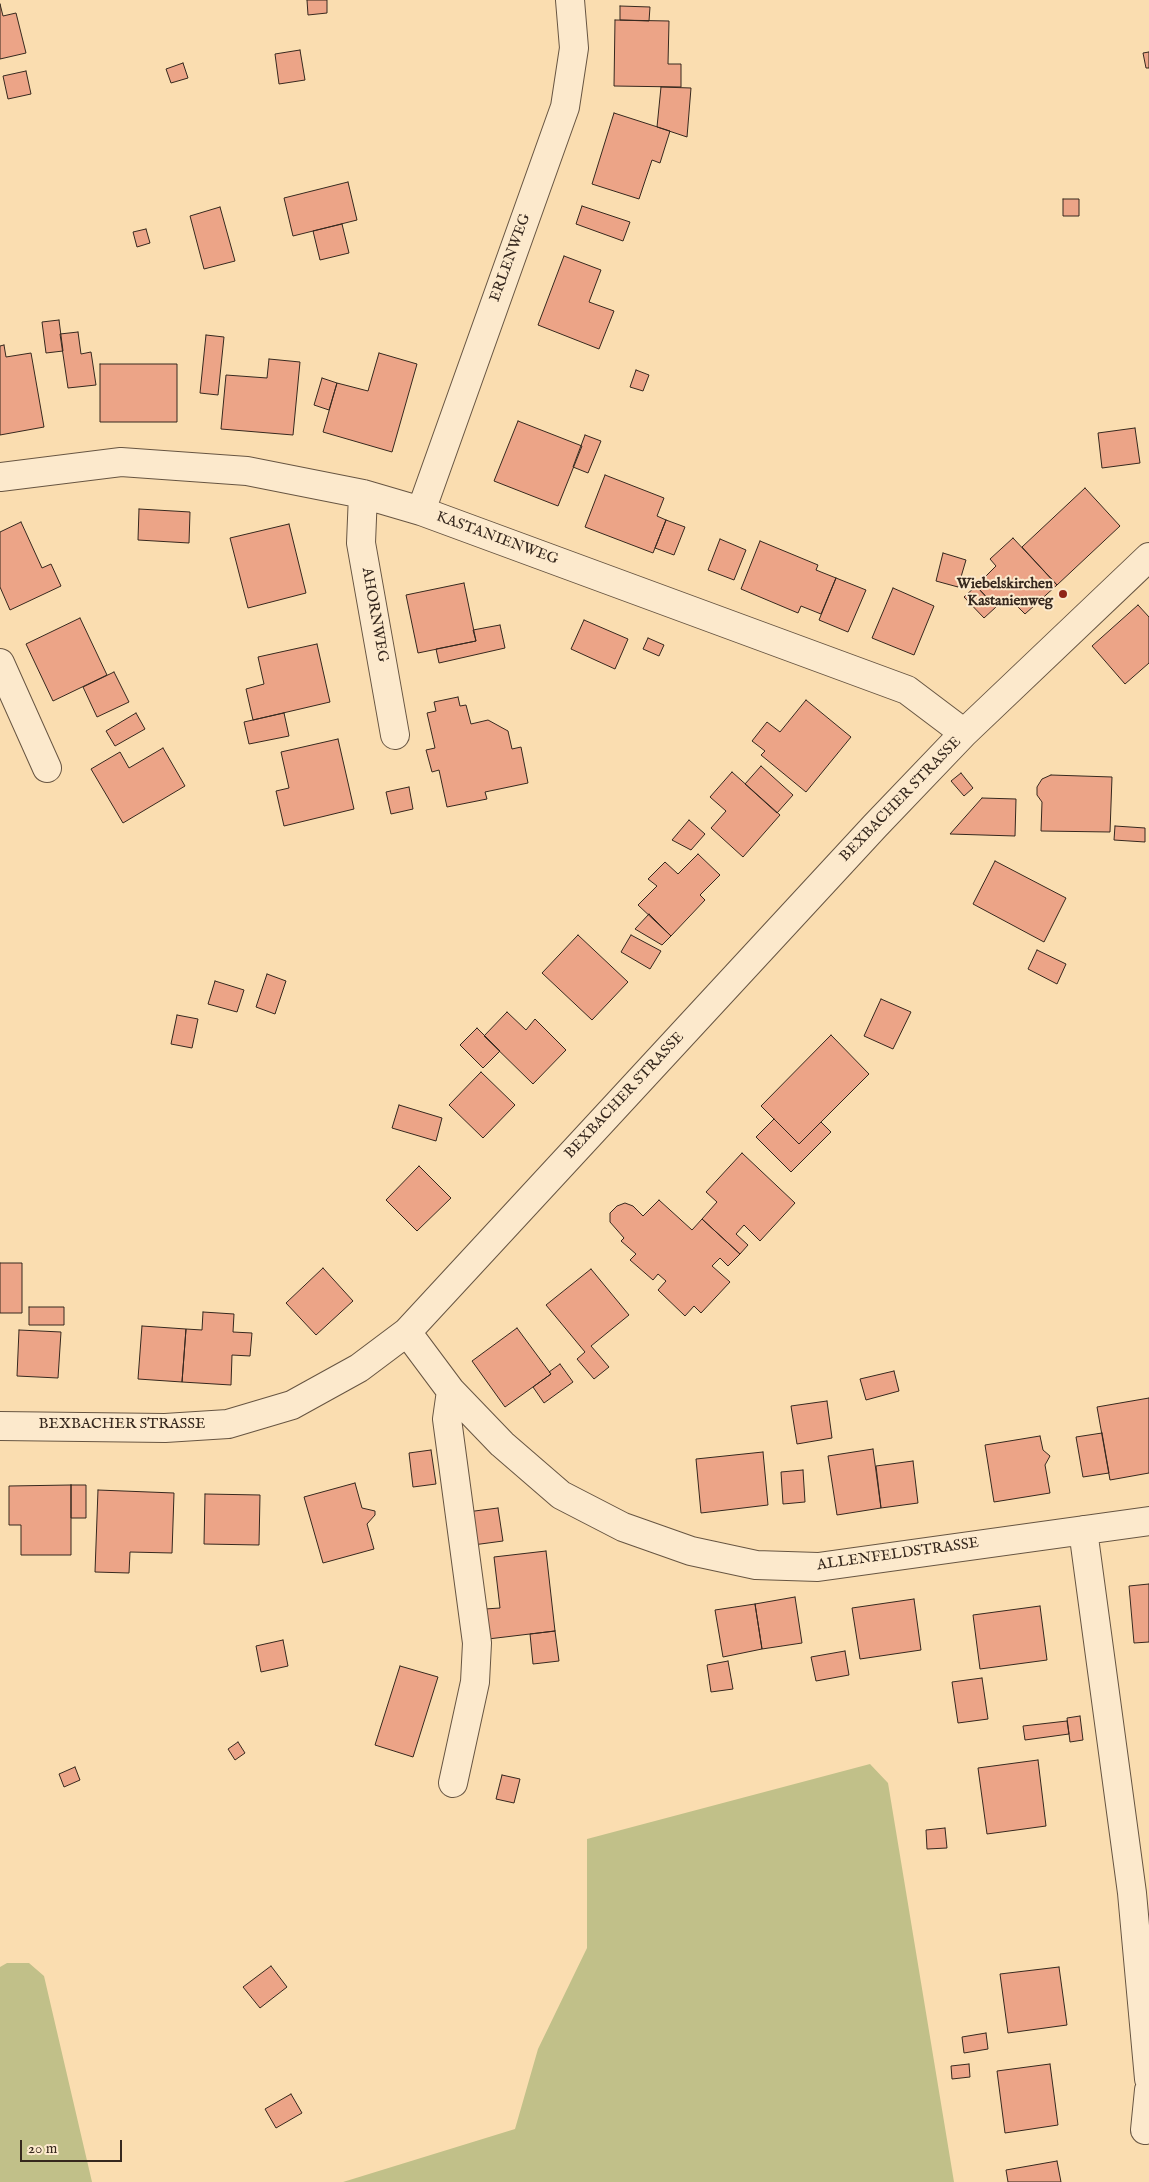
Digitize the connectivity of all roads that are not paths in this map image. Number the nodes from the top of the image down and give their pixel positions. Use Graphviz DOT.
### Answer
graph roads {
  1 [pos="570,0"];
  2 [pos="0,477"];
  3 [pos="363,494"];
  4 [pos="421,511"];
  5 [pos="1149,557"];
  6 [pos="0,663"];
  7 [pos="964,733"];
  8 [pos="395,735"];
  9 [pos="47,768"];
  10 [pos="407,1332"];
  11 [pos="451,1392"];
  12 [pos="0,1426"];
  13 [pos="1149,1521"];
  14 [pos="1083,1530"];
  15 [pos="452,1783"];
  16 [pos="1149,2079"];
  17 [pos="1149,2090"];
  18 [pos="1144,2130"];
  1 -- 4 [label="street, ERLENWEG"];
  2 -- 3 [label="street, KASTANIENWEG"];
  3 -- 4 [label="street, KASTANIENWEG"];
  3 -- 8 [label="street, AHORNWEG"];
  4 -- 7 [label="street, KASTANIENWEG"];
  5 -- 7 [label="street, BEXBACHER STRASSE"];
  6 -- 9 [label="street"];
  7 -- 10 [label="street, BEXBACHER STRASSE"];
  10 -- 11 [label="street, ALLENFELDSTRASSE"];
  10 -- 12 [label="street, BEXBACHER STRASSE"];
  11 -- 14 [label="street, ALLENFELDSTRASSE"];
  11 -- 15 [label="street"];
  13 -- 14 [label="street, ALLENFELDSTRASSE"];
  14 -- 16 [label="street"];
  17 -- 18 [label="street"];
}
